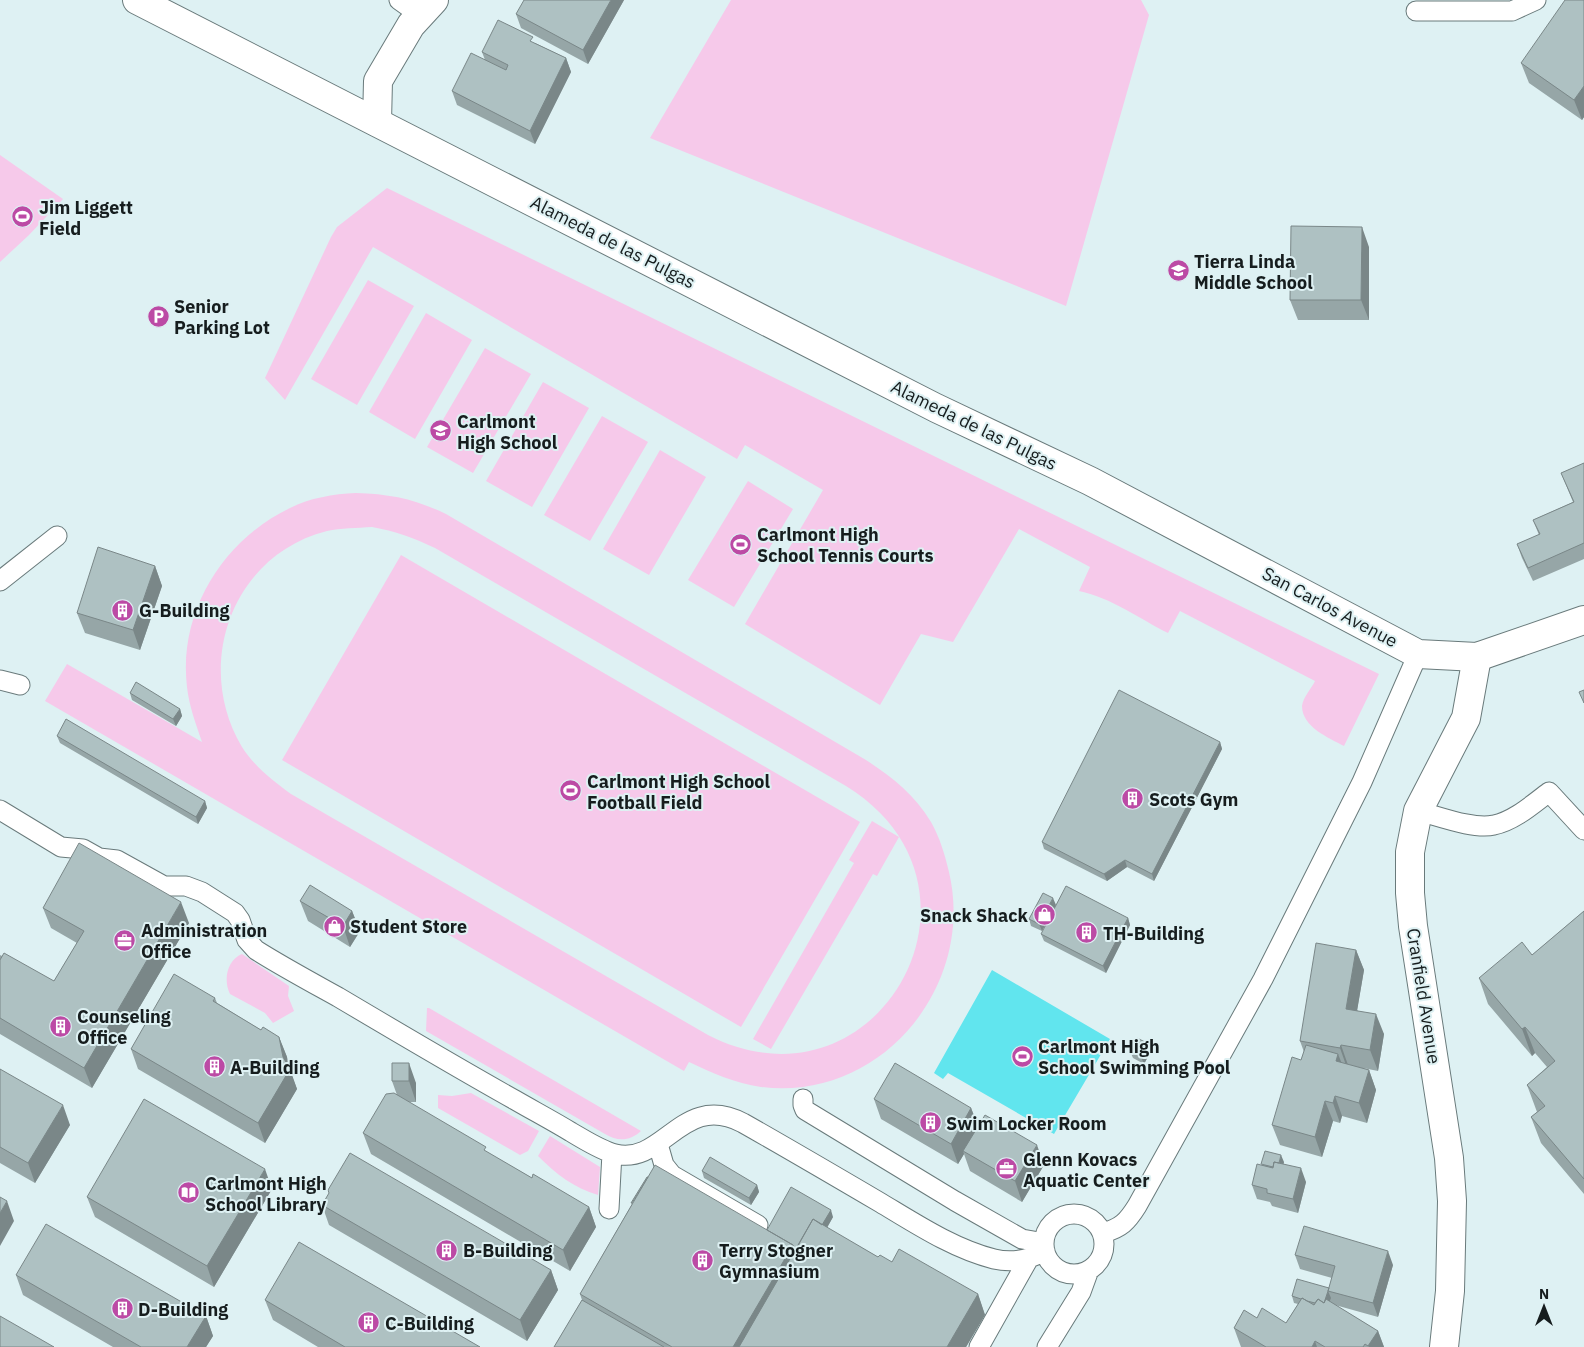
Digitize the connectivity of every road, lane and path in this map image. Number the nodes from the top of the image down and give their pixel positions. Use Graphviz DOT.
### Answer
graph roads {
  1 [pos="137,0"];
  2 [pos="1536,0"];
  3 [pos="418,5"];
  4 [pos="1416,11"];
  5 [pos="377,122"];
  6 [pos="1090,481"];
  7 [pos="58,536"];
  8 [pos="0,581"];
  9 [pos="1584,620"];
  10 [pos="1418,654"];
  11 [pos="1477,657"];
  12 [pos="0,680"];
  13 [pos="20,685"];
  14 [pos="0,810"];
  15 [pos="1418,811"];
  16 [pos="1584,830"];
  17 [pos="804,1099"];
  18 [pos="658,1144"];
  19 [pos="612,1153"];
  20 [pos="609,1209"];
  21 [pos="758,1225"];
  22 [pos="1102,1233"];
  23 [pos="1039,1250"];
  24 [pos="1089,1270"];
  25 [pos="979,1347"];
  26 [pos="1047,1347"];
  27 [pos="1444,1347"];
  1 -- 5 [label="main road, Alameda de las Pulgas"];
  2 -- 4 [label="lane"];
  3 -- 5 [label="main road"];
  5 -- 6 [label="main road, Alameda de las Pulgas"];
  6 -- 10 [label="main road, San Carlos Avenue"];
  7 -- 8 [label="lane"];
  9 -- 11 [label="main road, San Carlos Avenue"];
  10 -- 11 [label="main road, San Carlos Avenue"];
  10 -- 22 [label="lane"];
  11 -- 15 [label="main road, Cranfield Avenue"];
  12 -- 13 [label="lane"];
  14 -- 19 [label="lane"];
  15 -- 16 [label="lane"];
  15 -- 27 [label="main road, Cranfield Avenue"];
  17 -- 23 [label="lane"];
  18 -- 19 [label="lane"];
  18 -- 21 [label="lane"];
  18 -- 23 [label="lane"];
  19 -- 20 [label="lane"];
  22 -- 23 [label="lane"];
  22 -- 24 [label="lane"];
  23 -- 24 [label="lane"];
  23 -- 25 [label="lane"];
  24 -- 26 [label="lane"];
}
